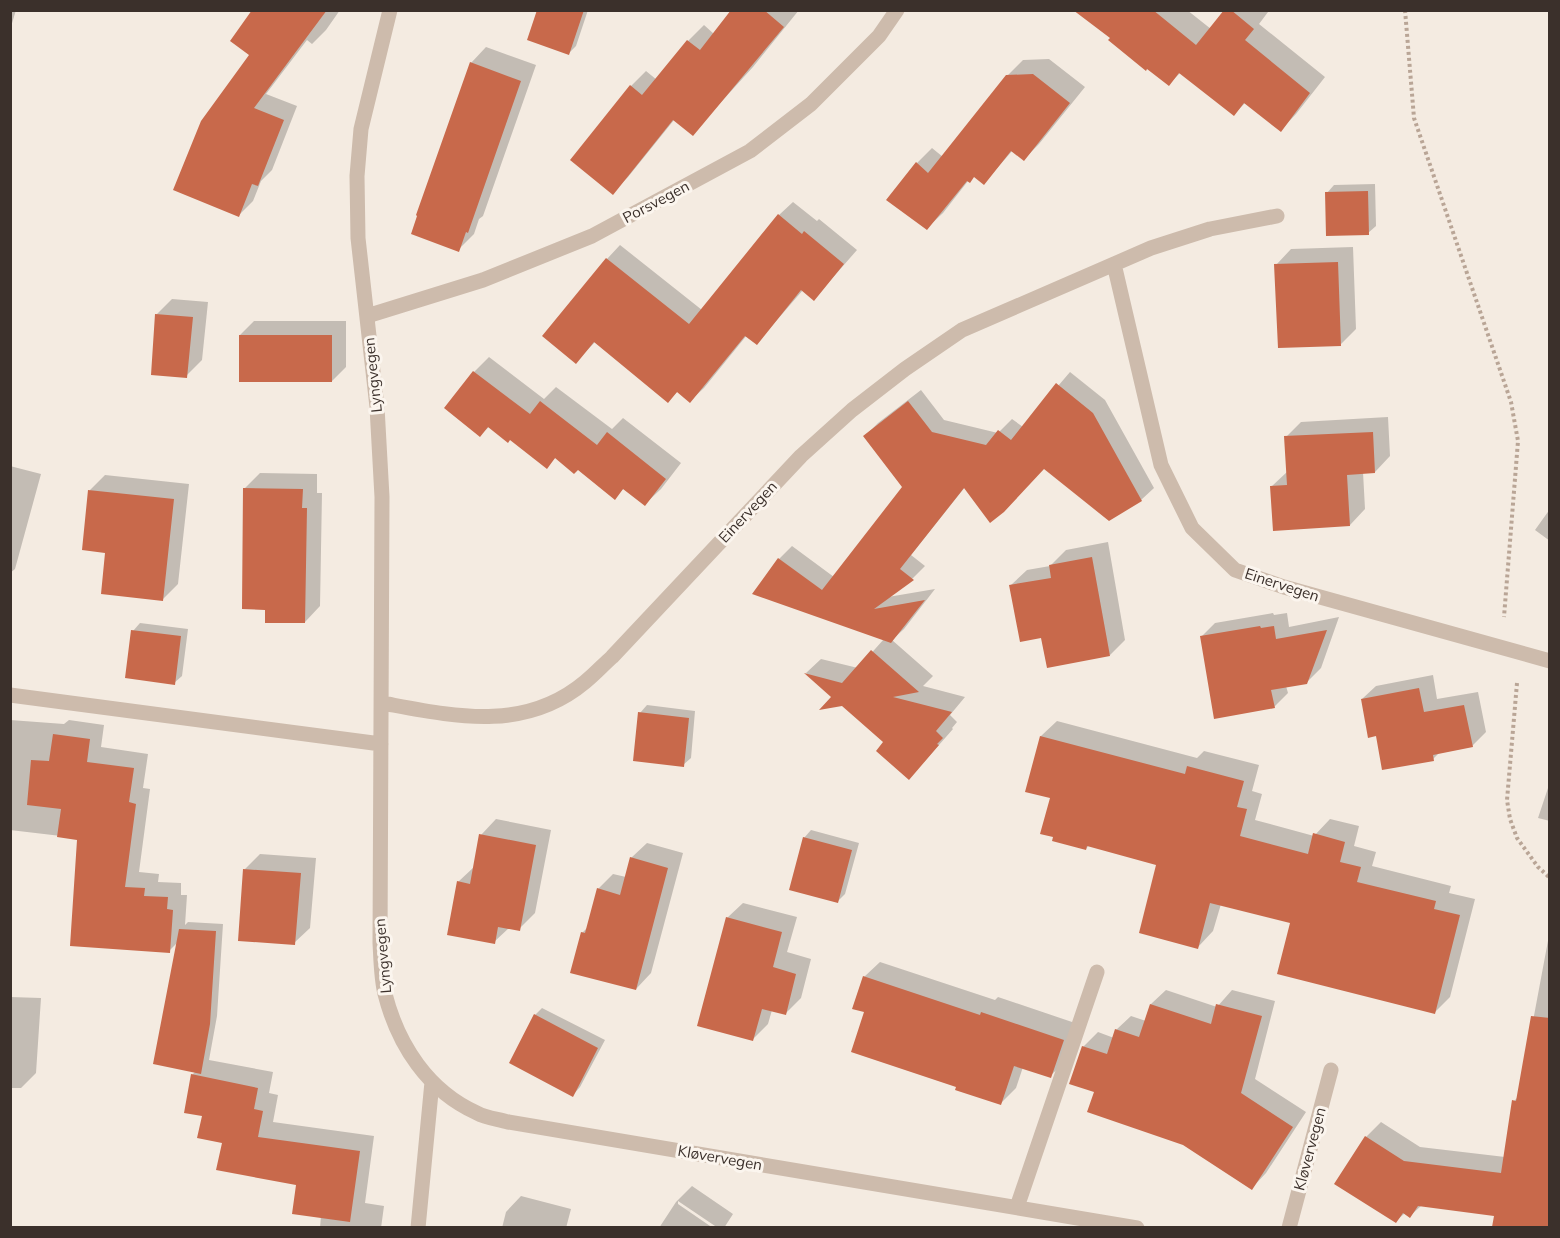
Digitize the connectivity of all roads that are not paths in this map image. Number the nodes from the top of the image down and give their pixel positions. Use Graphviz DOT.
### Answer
graph roads {
  1 [pos="390,10"];
  2 [pos="897,10"];
  3 [pos="1277,216"];
  4 [pos="1114,264"];
  5 [pos="367,316"];
  6 [pos="1550,661"];
  7 [pos="10,695"];
  8 [pos="382,703"];
  9 [pos="381,744"];
  10 [pos="1097,972"];
  11 [pos="1330,1070"];
  12 [pos="432,1082"];
  13 [pos="1017,1208"];
  14 [pos="418,1227"];
  15 [pos="1137,1227"];
  16 [pos="1289,1227"];
  1 -- 5 [label="street, Lyngvegen"];
  2 -- 5 [label="street, Porsvegen"];
  3 -- 4 [label="street, Einervegen"];
  4 -- 6 [label="street, Einervegen"];
  4 -- 8 [label="street, Einervegen"];
  5 -- 8 [label="street, Lyngvegen"];
  7 -- 9 [label="street"];
  8 -- 9 [label="street, Lyngvegen"];
  9 -- 12 [label="street, Lyngvegen"];
  10 -- 13 [label="street"];
  11 -- 16 [label="street, Kløvervegen"];
  12 -- 13 [label="street, Kløvervegen"];
  12 -- 14 [label="street"];
  13 -- 15 [label="street, Kløvervegen"];
}
